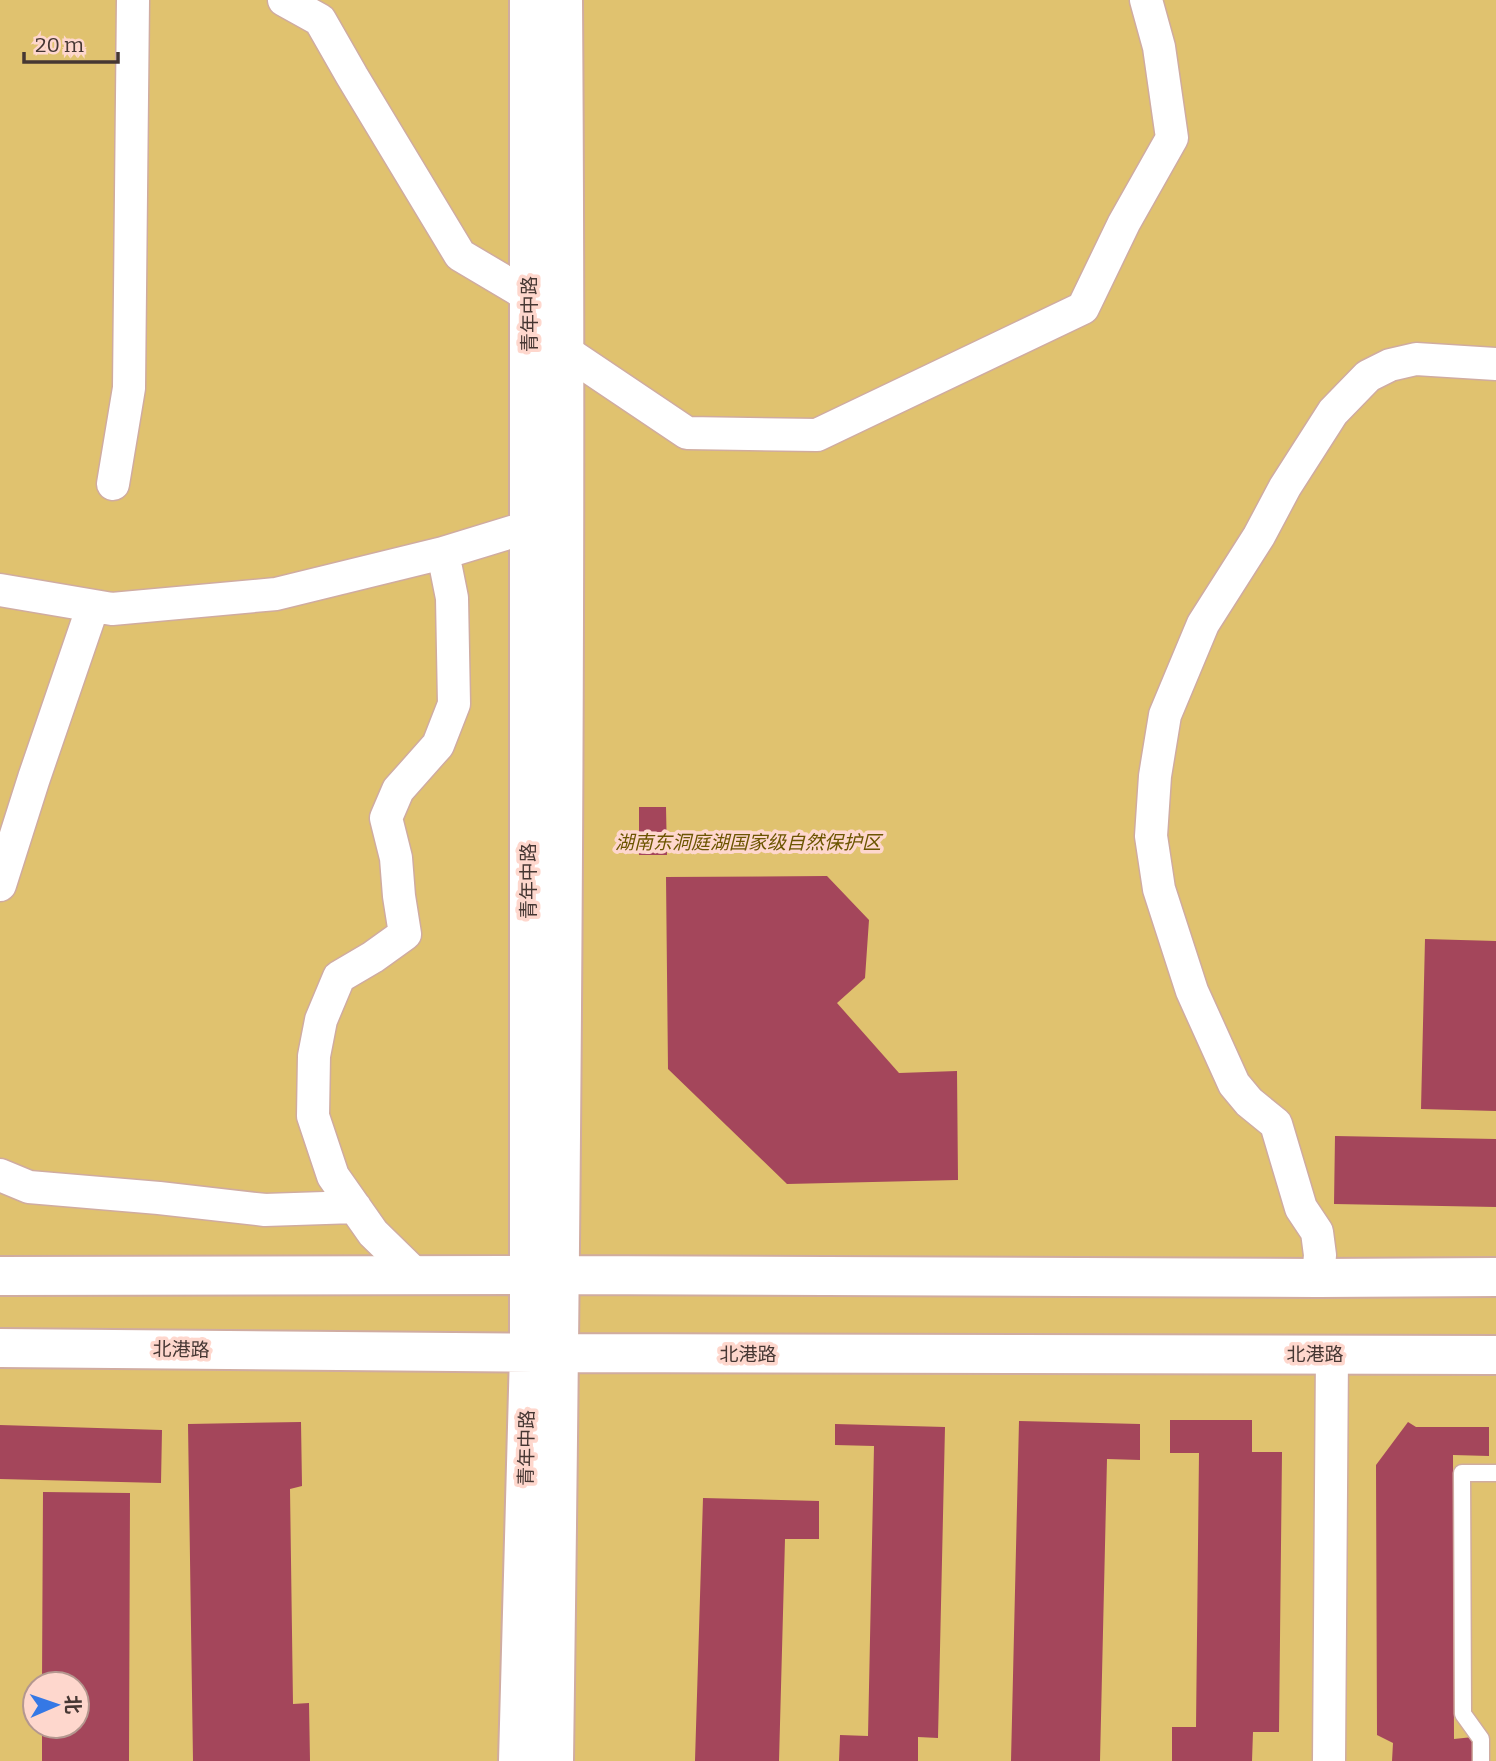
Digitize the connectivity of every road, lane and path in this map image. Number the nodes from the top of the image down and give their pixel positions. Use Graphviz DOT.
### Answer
graph roads {
  1 [pos="133,0"];
  2 [pos="284,0"];
  3 [pos="529,0"];
  4 [pos="563,0"];
  5 [pos="1146,0"];
  6 [pos="529,296"];
  7 [pos="565,351"];
  8 [pos="1496,364"];
  9 [pos="113,484"];
  10 [pos="528,527"];
  11 [pos="443,553"];
  12 [pos="0,590"];
  13 [pos="93,606"];
  14 [pos="0,885"];
  15 [pos="0,1175"];
  16 [pos="355,1208"];
  17 [pos="415,1275"];
  18 [pos="544,1275"];
  19 [pos="0,1276"];
  20 [pos="1496,1277"];
  21 [pos="1318,1278"];
  22 [pos="0,1348"];
  23 [pos="544,1353"];
  24 [pos="1332,1354"];
  25 [pos="1496,1354"];
  26 [pos="1496,1473"];
  27 [pos="518,1761"];
  28 [pos="554,1761"];
  29 [pos="1329,1761"];
  30 [pos="1481,1761"];
  1 -- 9 [label="street"];
  2 -- 6 [label="street"];
  3 -- 6 [label="main road, 青年中路"];
  4 -- 7 [label="main road"];
  5 -- 7 [label="street"];
  6 -- 10 [label="main road, 青年中路"];
  7 -- 18 [label="main road"];
  8 -- 21 [label="street"];
  10 -- 11 [label="street"];
  10 -- 18 [label="main road, 青年中路"];
  11 -- 13 [label="street"];
  11 -- 16 [label="street"];
  12 -- 13 [label="street"];
  13 -- 14 [label="street"];
  15 -- 16 [label="street"];
  16 -- 17 [label="street"];
  17 -- 18 [label="main road"];
  17 -- 19 [label="main road"];
  18 -- 21 [label="main road"];
  18 -- 23 [label="main road, 青年中路"];
  20 -- 21 [label="main road"];
  22 -- 23 [label="main road, 北港路"];
  23 -- 24 [label="main road, 北港路"];
  23 -- 27 [label="main road, 青年中路"];
  23 -- 28 [label="main road"];
  24 -- 25 [label="main road, 北港路"];
  24 -- 29 [label="street"];
  26 -- 30 [label="lane"];
}
